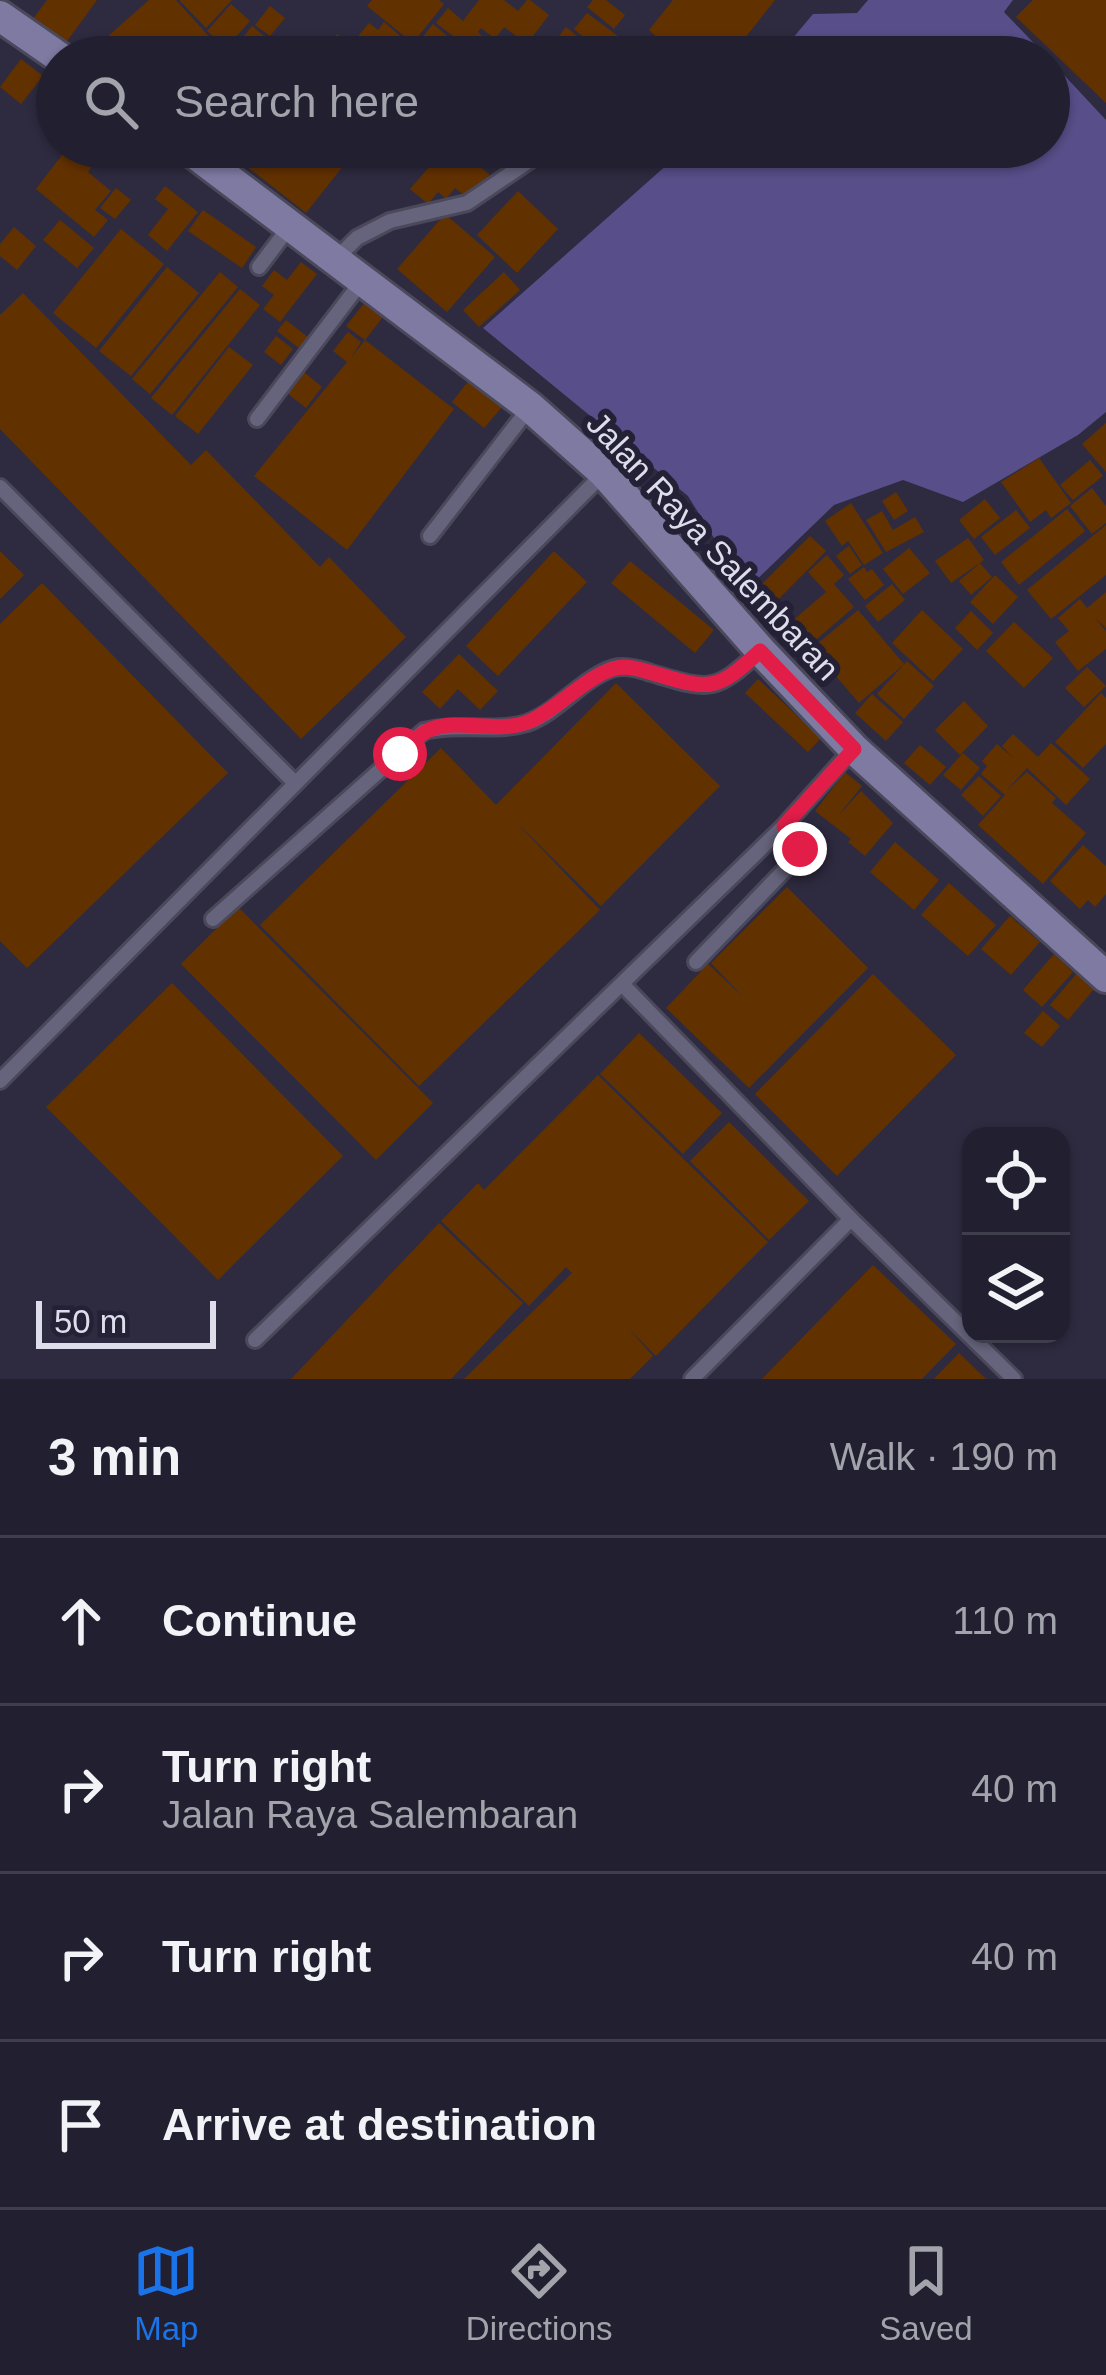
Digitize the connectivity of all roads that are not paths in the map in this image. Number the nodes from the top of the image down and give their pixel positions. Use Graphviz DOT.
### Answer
graph roads {
  1 [pos="0,16"];
  2 [pos="36,41"];
  3 [pos="214,168"];
  4 [pos="519,168"];
  5 [pos="290,226"];
  6 [pos="335,260"];
  7 [pos="259,267"];
  8 [pos="362,281"];
  9 [pos="530,407"];
  10 [pos="257,419"];
  11 [pos="604,473"];
  12 [pos="0,487"];
  13 [pos="430,536"];
  14 [pos="760,651"];
  15 [pos="854,749"];
  16 [pos="295,783"];
  17 [pos="784,826"];
  18 [pos="214,919"];
  19 [pos="696,962"];
  20 [pos="1106,977"];
  21 [pos="622,984"];
  22 [pos="0,1081"];
  23 [pos="851,1219"];
  24 [pos="255,1340"];
  25 [pos="692,1379"];
  26 [pos="1014,1379"];
  1 -- 2 [label="main road"];
  3 -- 5 [label="main road, Jalan Raya Salembaran"];
  4 -- 6 [label="lane"];
  5 -- 6 [label="main road, Jalan Raya Salembaran"];
  5 -- 7 [label="lane"];
  6 -- 8 [label="main road, Jalan Raya Salembaran"];
  8 -- 9 [label="main road, Jalan Raya Salembaran"];
  8 -- 10 [label="lane"];
  9 -- 11 [label="main road, Jalan Raya Salembaran"];
  9 -- 13 [label="lane"];
  11 -- 14 [label="main road, Jalan Raya Salembaran"];
  11 -- 16 [label="lane"];
  12 -- 16 [label="lane"];
  14 -- 15 [label="main road, Jalan Raya Salembaran"];
  14 -- 18 [label="lane"];
  15 -- 17 [label="lane"];
  15 -- 20 [label="main road, Jalan Raya Salembaran"];
  16 -- 22 [label="lane"];
  17 -- 19 [label="lane"];
  17 -- 21 [label="lane"];
  21 -- 23 [label="lane"];
  21 -- 24 [label="lane"];
  23 -- 25 [label="lane"];
  23 -- 26 [label="lane"];
}
